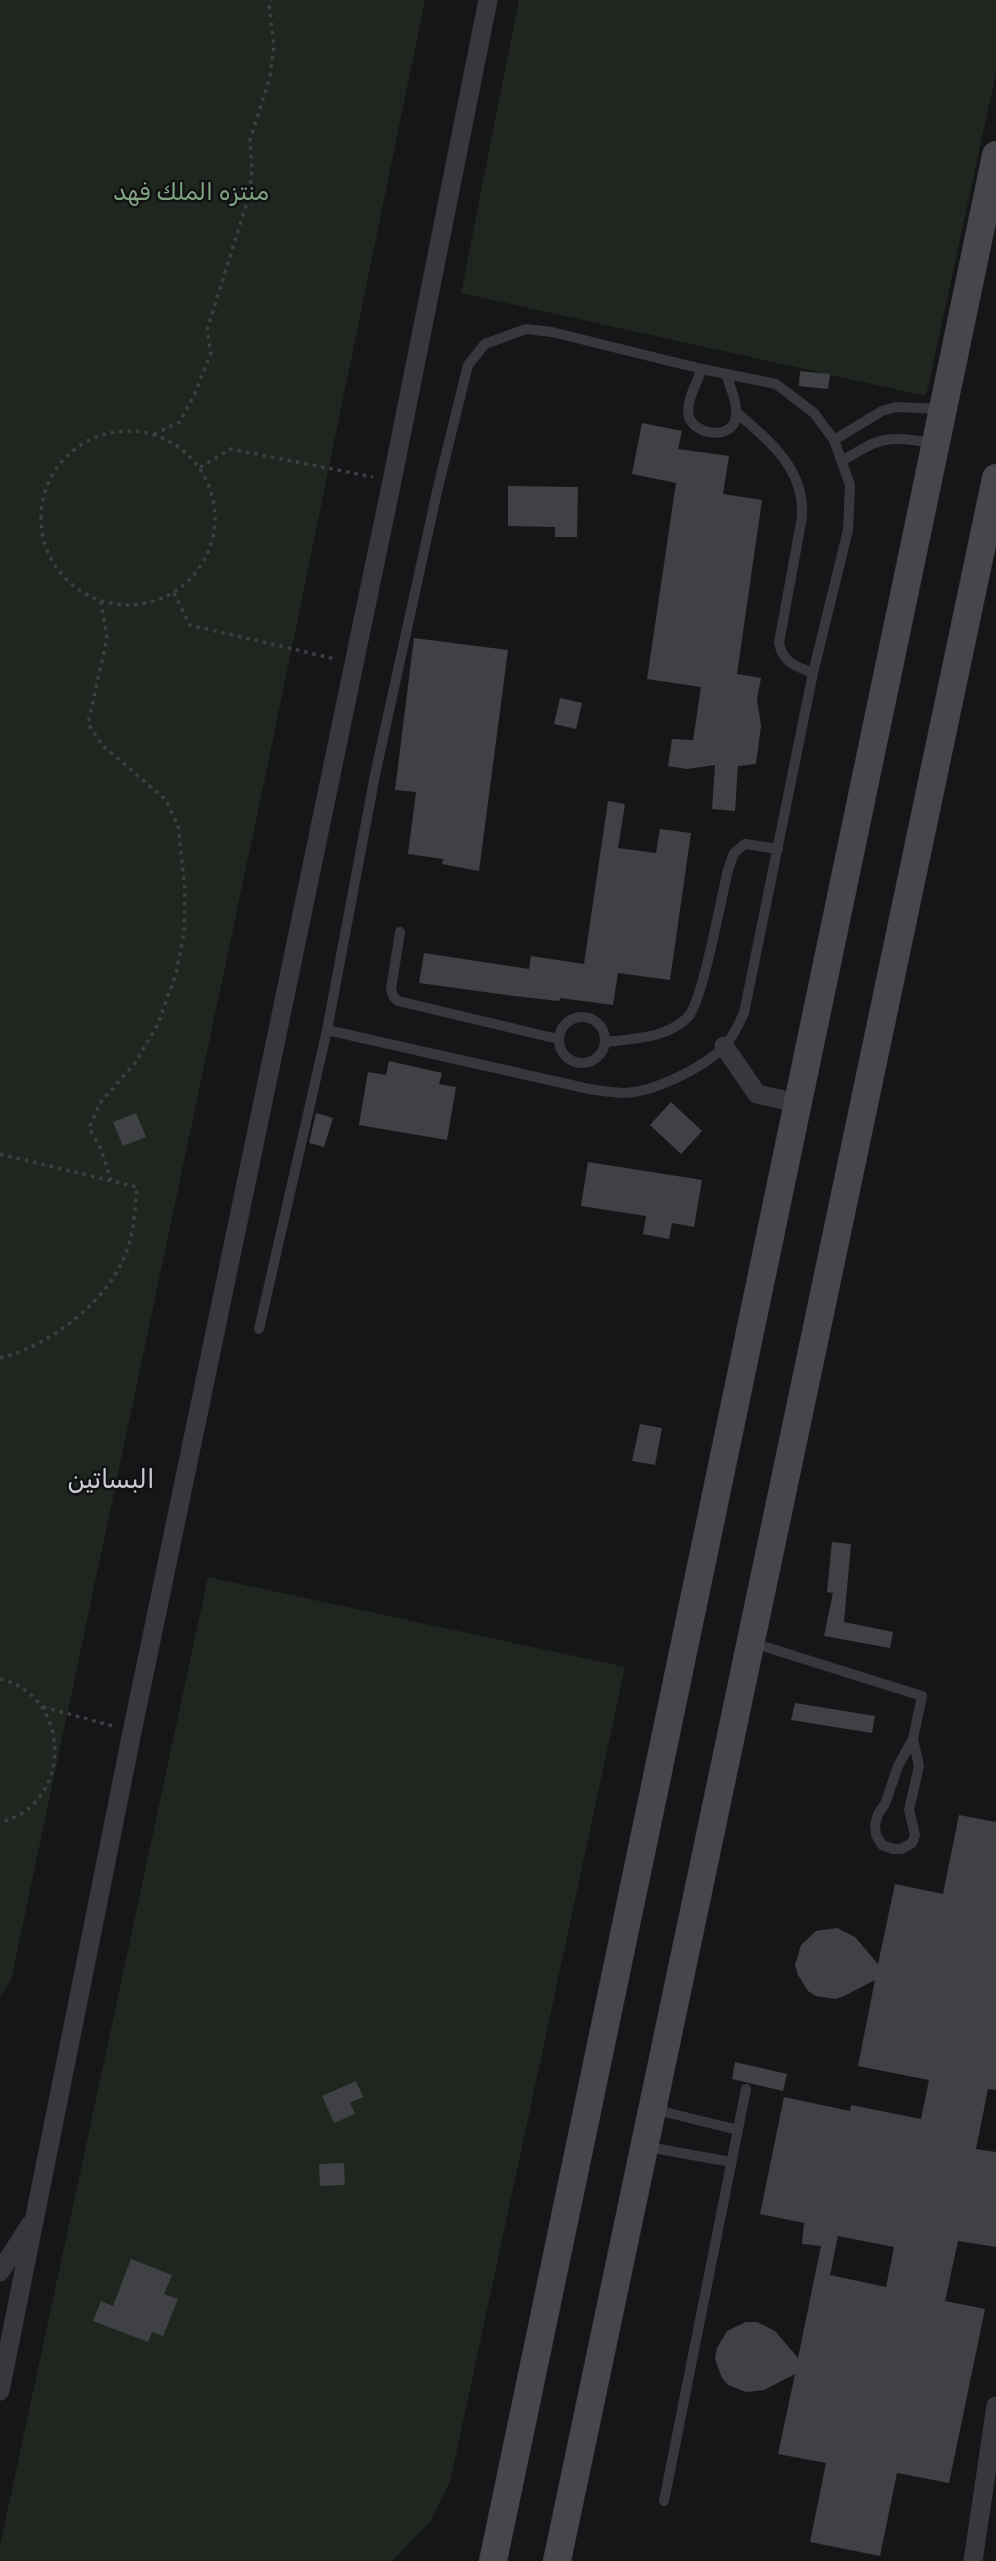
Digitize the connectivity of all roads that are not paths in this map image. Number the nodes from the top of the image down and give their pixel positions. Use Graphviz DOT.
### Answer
graph roads {
  1 [pos="488,0"];
  2 [pos="996,155"];
  3 [pos="702,369"];
  4 [pos="726,374"];
  5 [pos="943,409"];
  6 [pos="736,411"];
  7 [pos="834,440"];
  8 [pos="935,444"];
  9 [pos="842,461"];
  10 [pos="996,478"];
  11 [pos="813,673"];
  12 [pos="778,849"];
  13 [pos="400,932"];
  14 [pos="327,1030"];
  15 [pos="558,1039"];
  16 [pos="606,1042"];
  17 [pos="724,1046"];
  18 [pos="797,1103"];
  19 [pos="259,1329"];
  20 [pos="750,1642"];
  21 [pos="913,1739"];
  22 [pos="746,2089"];
  23 [pos="652,2109"];
  24 [pos="738,2130"];
  25 [pos="644,2147"];
  26 [pos="731,2162"];
  27 [pos="36,2215"];
  28 [pos="0,2272"];
  29 [pos="0,2391"];
  30 [pos="996,2406"];
  31 [pos="664,2501"];
  32 [pos="490,2561"];
  33 [pos="557,2561"];
  34 [pos="973,2561"];
  1 -- 27 [label="street"];
  2 -- 5 [label="street"];
  3 -- 4 [label="lane"];
  3 -- 6 [label="lane"];
  3 -- 14 [label="lane"];
  4 -- 6 [label="lane"];
  4 -- 7 [label="lane"];
  5 -- 7 [label="lane"];
  5 -- 8 [label="street"];
  6 -- 11 [label="lane"];
  7 -- 9 [label="lane"];
  8 -- 9 [label="lane"];
  8 -- 18 [label="street"];
  9 -- 11 [label="lane"];
  10 -- 20 [label="street"];
  11 -- 12 [label="lane"];
  12 -- 16 [label="lane"];
  12 -- 17 [label="lane"];
  13 -- 15 [label="lane"];
  14 -- 17 [label="lane"];
  14 -- 19 [label="lane"];
  15 -- 16 [label="lane"];
  15 -- 16 [label="lane"];
  17 -- 18 [label="street"];
  18 -- 32 [label="street"];
  20 -- 21 [label="lane"];
  20 -- 23 [label="street"];
  21 -- 21 [label="lane"];
  22 -- 24 [label="lane"];
  23 -- 24 [label="lane"];
  23 -- 25 [label="street"];
  24 -- 26 [label="lane"];
  25 -- 26 [label="lane"];
  25 -- 33 [label="street"];
  26 -- 31 [label="lane"];
  27 -- 28 [label="street"];
  27 -- 29 [label="street"];
  30 -- 34 [label="street"];
}
